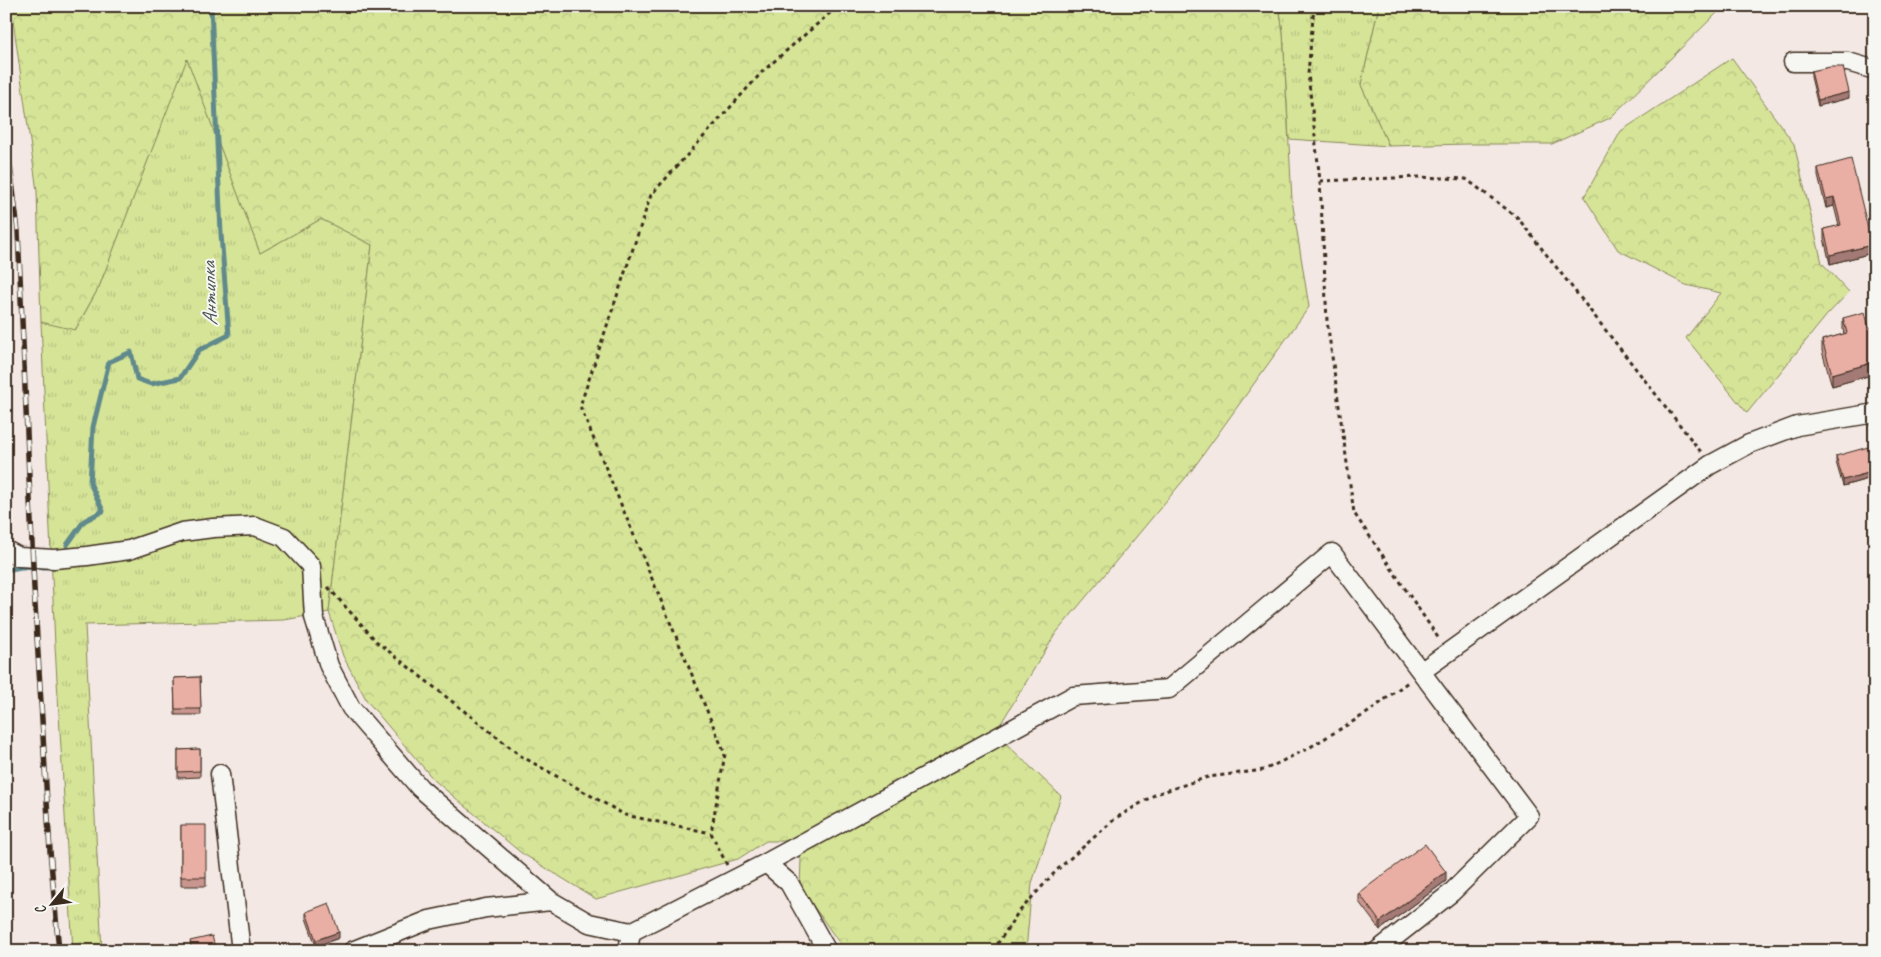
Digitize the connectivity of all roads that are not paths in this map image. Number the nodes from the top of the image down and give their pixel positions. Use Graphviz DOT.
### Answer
graph roads {
  1 [pos="1793,62"];
  2 [pos="1875,70"];
  3 [pos="1875,413"];
  4 [pos="6,550"];
  5 [pos="1422,672"];
  6 [pos="220,774"];
  7 [pos="766,863"];
  8 [pos="551,900"];
  9 [pos="631,932"];
  10 [pos="241,951"];
  11 [pos="352,951"];
  12 [pos="628,951"];
  13 [pos="827,951"];
  14 [pos="1377,951"];
  1 -- 2 [label="street"];
  3 -- 5 [label="street"];
  4 -- 8 [label="street"];
  5 -- 7 [label="street"];
  5 -- 14 [label="street"];
  6 -- 10 [label="street"];
  7 -- 9 [label="street"];
  7 -- 13 [label="street"];
  8 -- 9 [label="street"];
  8 -- 11 [label="street"];
  9 -- 12 [label="street"];
}
